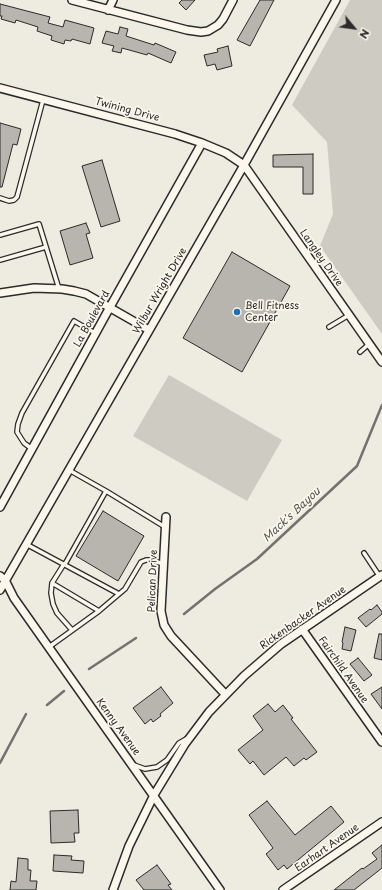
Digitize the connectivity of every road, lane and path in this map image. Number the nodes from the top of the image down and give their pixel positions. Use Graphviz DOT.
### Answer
graph roads {
  1 [pos="72,0"];
  2 [pos="113,0"];
  3 [pos="233,0"];
  4 [pos="336,0"];
  5 [pos="108,10"];
  6 [pos="0,88"];
  7 [pos="43,99"];
  8 [pos="202,143"];
  9 [pos="244,165"];
  10 [pos="0,198"];
  11 [pos="0,235"];
  12 [pos="46,247"];
  13 [pos="0,260"];
  14 [pos="59,289"];
  15 [pos="0,293"];
  16 [pos="110,307"];
  17 [pos="349,315"];
  18 [pos="329,327"];
  19 [pos="149,330"];
  20 [pos="95,333"];
  21 [pos="369,344"];
  22 [pos="360,352"];
  23 [pos="382,362"];
  24 [pos="32,449"];
  25 [pos="69,470"];
  26 [pos="106,491"];
  27 [pos="0,507"];
  28 [pos="166,517"];
  29 [pos="166,527"];
  30 [pos="26,544"];
  31 [pos="364,554"];
  32 [pos="64,564"];
  33 [pos="163,564"];
  34 [pos="381,576"];
  35 [pos="3,578"];
  36 [pos="52,583"];
  37 [pos="0,590"];
  38 [pos="119,594"];
  39 [pos="99,611"];
  40 [pos="302,629"];
  41 [pos="72,630"];
  42 [pos="49,647"];
  43 [pos="225,694"];
  44 [pos="189,738"];
  45 [pos="382,742"];
  46 [pos="132,764"];
  47 [pos="154,795"];
  48 [pos="382,822"];
  49 [pos="113,890"];
  50 [pos="220,890"];
  51 [pos="283,890"];
  1 -- 5 [label="street"];
  2 -- 5 [label="street"];
  3 -- 5 [label="street"];
  4 -- 9 [label="street, Wilbur Wright Drive"];
  6 -- 7 [label="street, Twining Drive"];
  7 -- 8 [label="street, Twining Drive"];
  7 -- 10 [label="lane"];
  8 -- 9 [label="street, Twining Drive"];
  8 -- 16 [label="street, La Boulevard"];
  9 -- 17 [label="street, Langley Drive"];
  9 -- 19 [label="street, Wilbur Wright Drive"];
  11 -- 12 [label="lane"];
  12 -- 13 [label="lane"];
  12 -- 14 [label="lane"];
  14 -- 15 [label="street"];
  14 -- 16 [label="street"];
  16 -- 19 [label="street"];
  16 -- 20 [label="street, La Boulevard"];
  17 -- 18 [label="lane"];
  17 -- 21 [label="street, Langley Drive"];
  19 -- 25 [label="street, Wilbur Wright Drive"];
  20 -- 24 [label="street, La Boulevard"];
  20 -- 24 [label="lane"];
  21 -- 22 [label="lane"];
  21 -- 23 [label="street, Langley Drive"];
  24 -- 27 [label="street, La Boulevard"];
  25 -- 26 [label="lane"];
  25 -- 30 [label="street, Wilbur Wright Drive"];
  26 -- 29 [label="lane"];
  26 -- 32 [label="lane"];
  28 -- 29 [label="street, Pelican Drive"];
  29 -- 33 [label="street, Pelican Drive"];
  30 -- 32 [label="lane"];
  30 -- 35 [label="street, Wilbur Wright Drive"];
  31 -- 34 [label="lane"];
  32 -- 36 [label="lane"];
  32 -- 38 [label="lane"];
  33 -- 38 [label="lane"];
  33 -- 43 [label="street, Pelican Drive"];
  34 -- 40 [label="street, Rickenbacker Avenue"];
  35 -- 37 [label="street, Wilbur Wright Drive"];
  35 -- 42 [label="street, Kenny Avenue"];
  36 -- 39 [label="lane"];
  36 -- 41 [label="lane"];
  38 -- 39 [label="lane"];
  39 -- 41 [label="lane"];
  40 -- 43 [label="street, Rickenbacker Avenue"];
  40 -- 45 [label="street, Fairchild Avenue"];
  41 -- 42 [label="lane"];
  42 -- 46 [label="street, Kenny Avenue"];
  43 -- 44 [label="street, Rickenbacker Avenue"];
  44 -- 46 [label="lane"];
  44 -- 47 [label="street, Rickenbacker Avenue"];
  46 -- 47 [label="street, Kenny Avenue"];
  47 -- 49 [label="street, Rickenbacker Avenue"];
  47 -- 50 [label="street, Kenny Avenue"];
  48 -- 51 [label="street, Earhart Avenue"];
}
